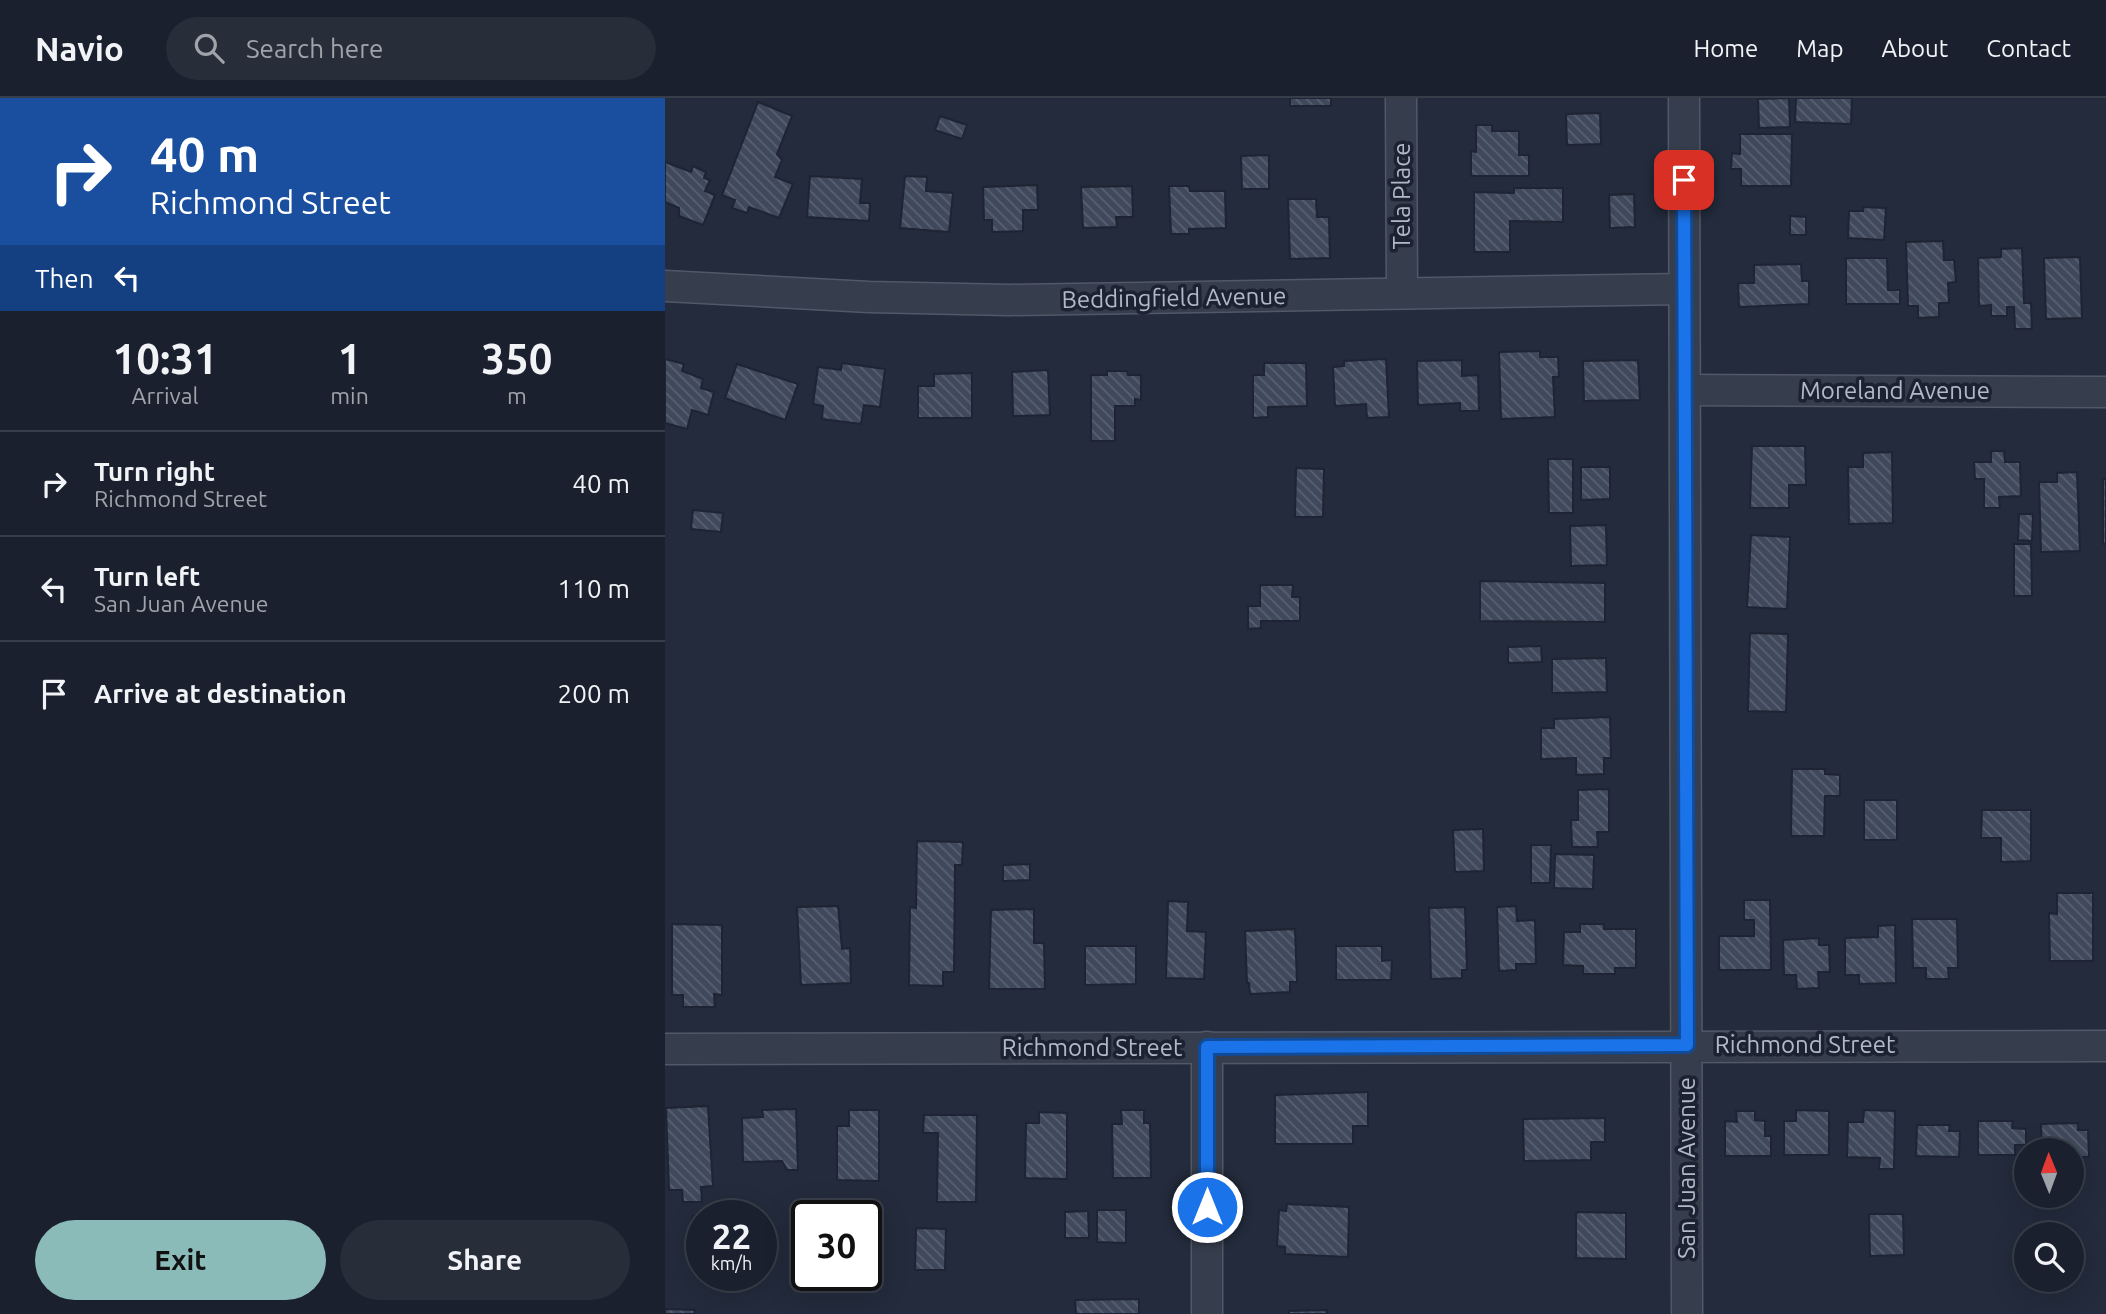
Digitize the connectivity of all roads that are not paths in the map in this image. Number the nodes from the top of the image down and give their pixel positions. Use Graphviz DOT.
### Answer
graph roads {
  1 [pos="1401,98"];
  2 [pos="1684,98"];
  3 [pos="665,286"];
  4 [pos="1683,289"];
  5 [pos="1402,293"];
  6 [pos="1685,390"];
  7 [pos="2106,392"];
  8 [pos="1687,1045"];
  9 [pos="2106,1046"];
  10 [pos="1207,1047"];
  11 [pos="665,1049"];
  12 [pos="1207,1314"];
  13 [pos="1687,1314"];
  1 -- 5 [label="street, Tela Place"];
  2 -- 4 [label="street, San Juan Avenue"];
  3 -- 5 [label="street, Beddingfield Avenue"];
  4 -- 5 [label="street, Beddingfield Avenue"];
  4 -- 6 [label="street, San Juan Avenue"];
  6 -- 7 [label="street, Moreland Avenue"];
  6 -- 8 [label="street, San Juan Avenue"];
  8 -- 9 [label="street, Richmond Street"];
  8 -- 10 [label="street, Richmond Street"];
  8 -- 13 [label="street, San Juan Avenue"];
  10 -- 11 [label="street, Richmond Street"];
  10 -- 12 [label="street"];
}
